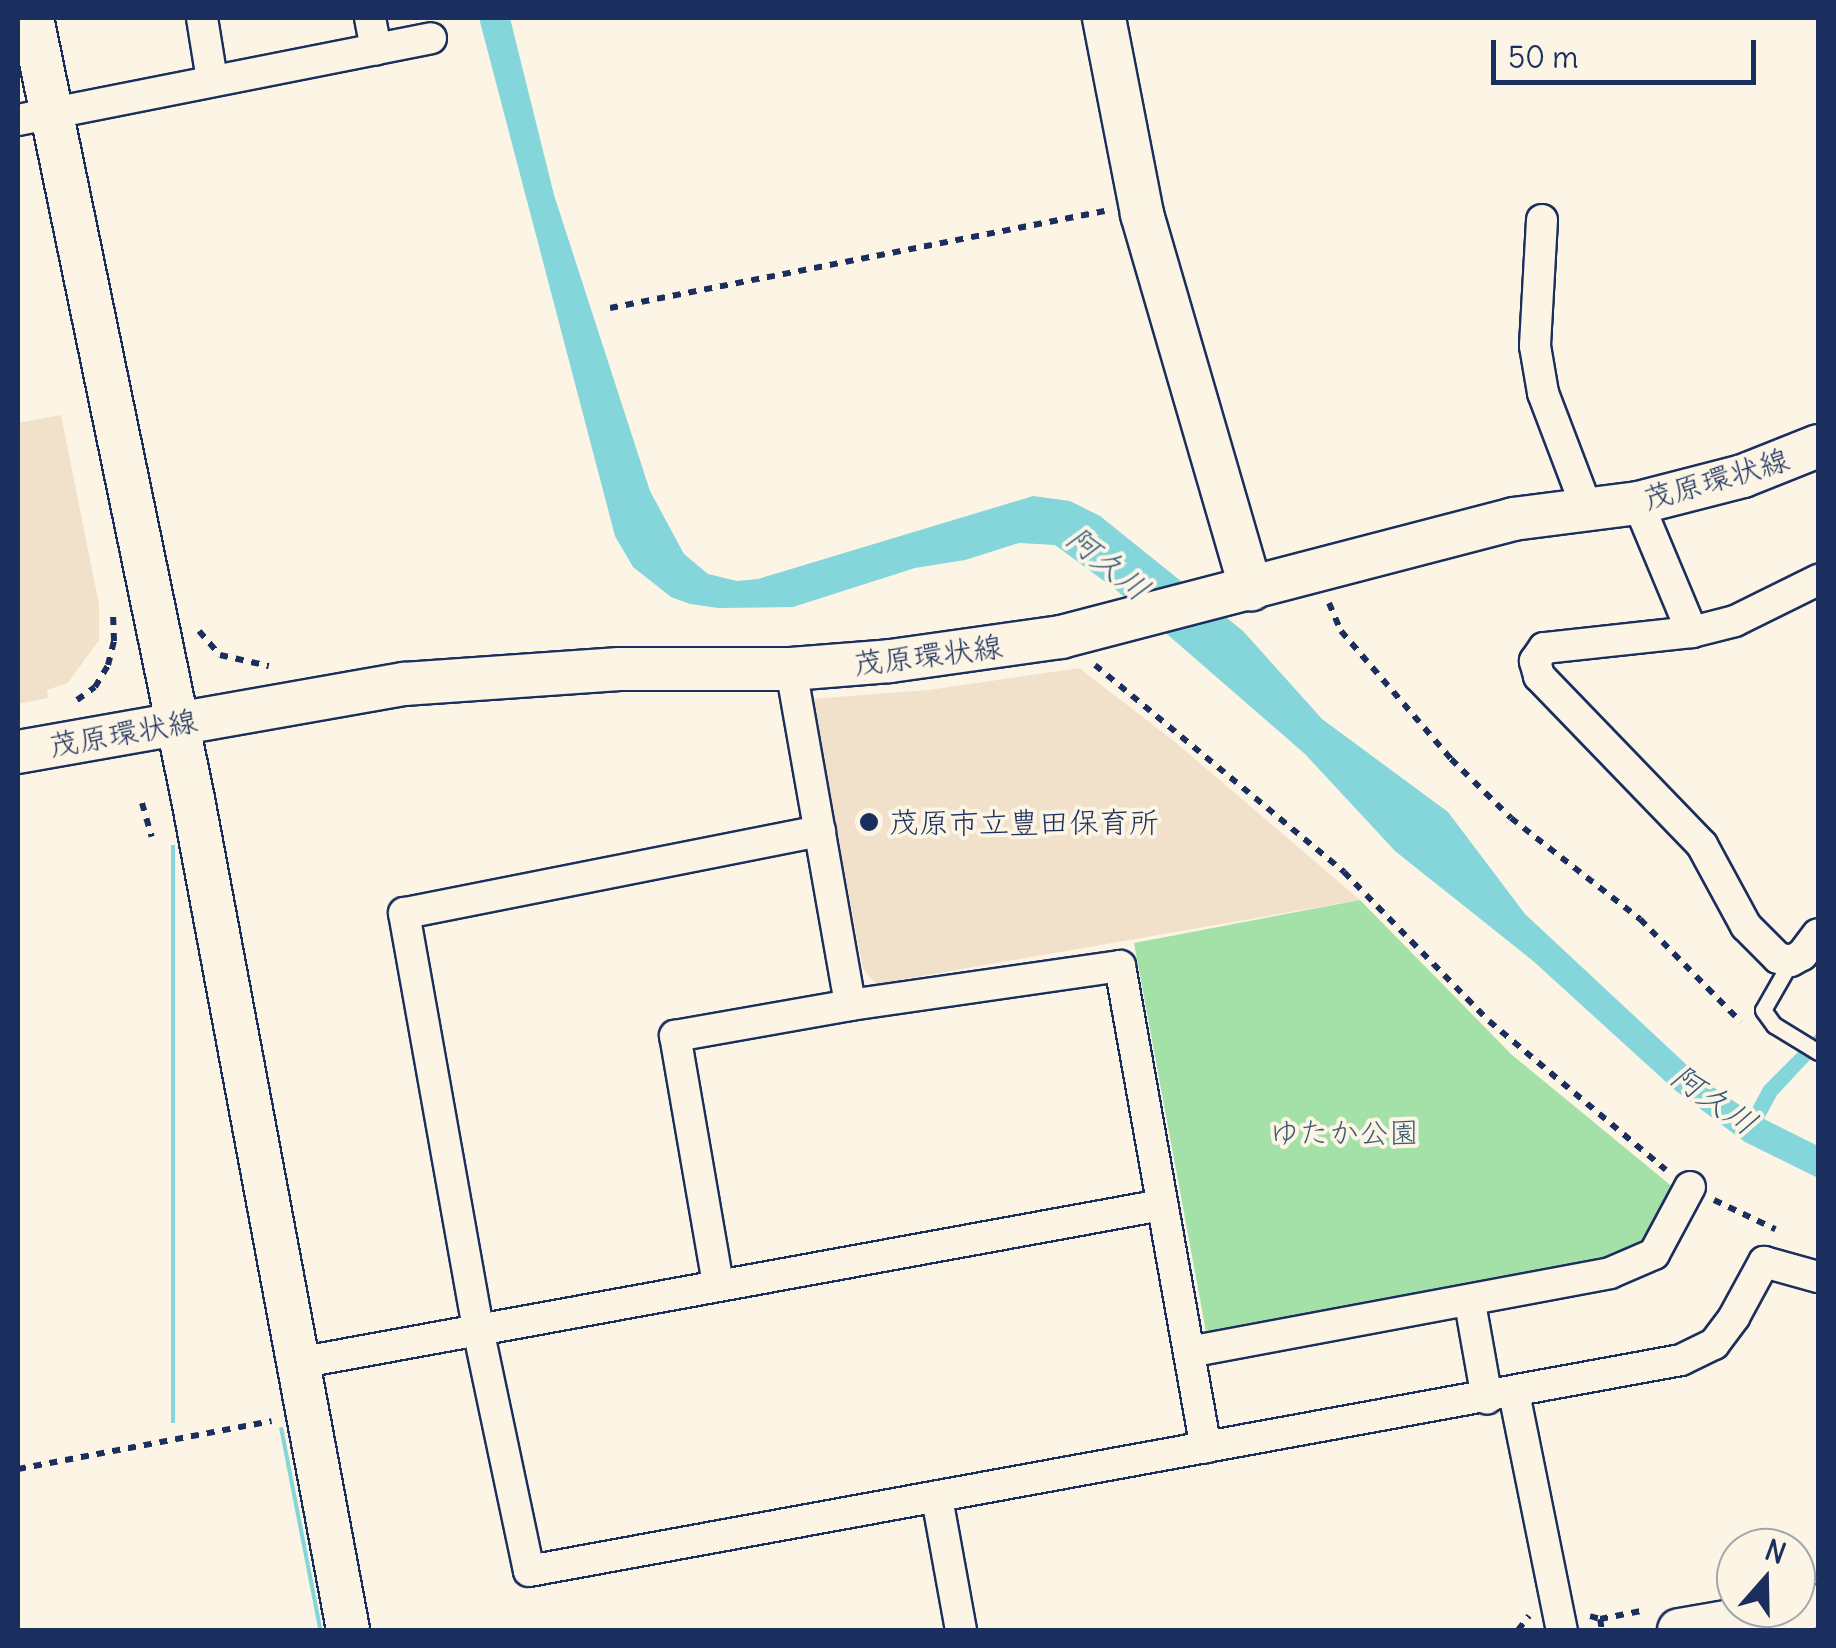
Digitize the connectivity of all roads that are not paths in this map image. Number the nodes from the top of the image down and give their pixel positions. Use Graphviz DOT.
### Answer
graph roads {
  1 [pos="32,18"];
  2 [pos="202,18"];
  3 [pos="370,18"];
  4 [pos="1104,18"];
  5 [pos="431,38"];
  6 [pos="376,48"];
  7 [pos="212,80"];
  8 [pos="34,116"];
  9 [pos="1542,220"];
  10 [pos="1818,446"];
  11 [pos="1638,503"];
  12 [pos="1587,509"];
  13 [pos="1818,580"];
  14 [pos="1251,589"];
  15 [pos="1692,632"];
  16 [pos="791,669"];
  17 [pos="175,724"];
  18 [pos="18,752"];
  19 [pos="820,831"];
  20 [pos="1818,934"];
  21 [pos="1790,961"];
  22 [pos="850,1005"];
  23 [pos="1818,1052"];
  24 [pos="1690,1188"];
  25 [pos="1160,1205"];
  26 [pos="1818,1277"];
  27 [pos="718,1284"];
  28 [pos="1470,1303"];
  29 [pos="478,1330"];
  30 [pos="1189,1352"];
  31 [pos="298,1363"];
  32 [pos="1500,1396"];
  33 [pos="1206,1447"];
  34 [pos="936,1498"];
  35 [pos="1818,1606"];
  36 [pos="1669,1619"];
  37 [pos="1560,1623"];
  38 [pos="348,1630"];
  39 [pos="961,1630"];
  1 -- 8 [label="street"];
  2 -- 7 [label="street"];
  3 -- 6 [label="street"];
  4 -- 14 [label="street"];
  5 -- 6 [label="street"];
  6 -- 7 [label="street"];
  7 -- 8 [label="street"];
  8 -- 17 [label="street"];
  9 -- 12 [label="street"];
  10 -- 11 [label="street, 茂原環状線"];
  11 -- 12 [label="street, 茂原環状線"];
  11 -- 15 [label="street"];
  12 -- 14 [label="street, 茂原環状線"];
  13 -- 15 [label="street"];
  14 -- 16 [label="street, 茂原環状線"];
  15 -- 21 [label="street"];
  16 -- 17 [label="street, 茂原環状線"];
  16 -- 19 [label="street"];
  17 -- 18 [label="street, 茂原環状線"];
  17 -- 31 [label="street"];
  19 -- 22 [label="street"];
  19 -- 29 [label="street"];
  20 -- 21 [label="street"];
  21 -- 23 [label="lane"];
  22 -- 25 [label="street"];
  22 -- 27 [label="street"];
  24 -- 28 [label="street"];
  25 -- 27 [label="street"];
  25 -- 30 [label="street"];
  26 -- 32 [label="street"];
  27 -- 29 [label="street"];
  28 -- 30 [label="street"];
  28 -- 32 [label="street"];
  29 -- 31 [label="street"];
  29 -- 34 [label="street"];
  30 -- 33 [label="street"];
  31 -- 38 [label="street"];
  32 -- 33 [label="street"];
  32 -- 37 [label="street"];
  33 -- 34 [label="street"];
  34 -- 39 [label="street"];
  35 -- 36 [label="street"];
}
